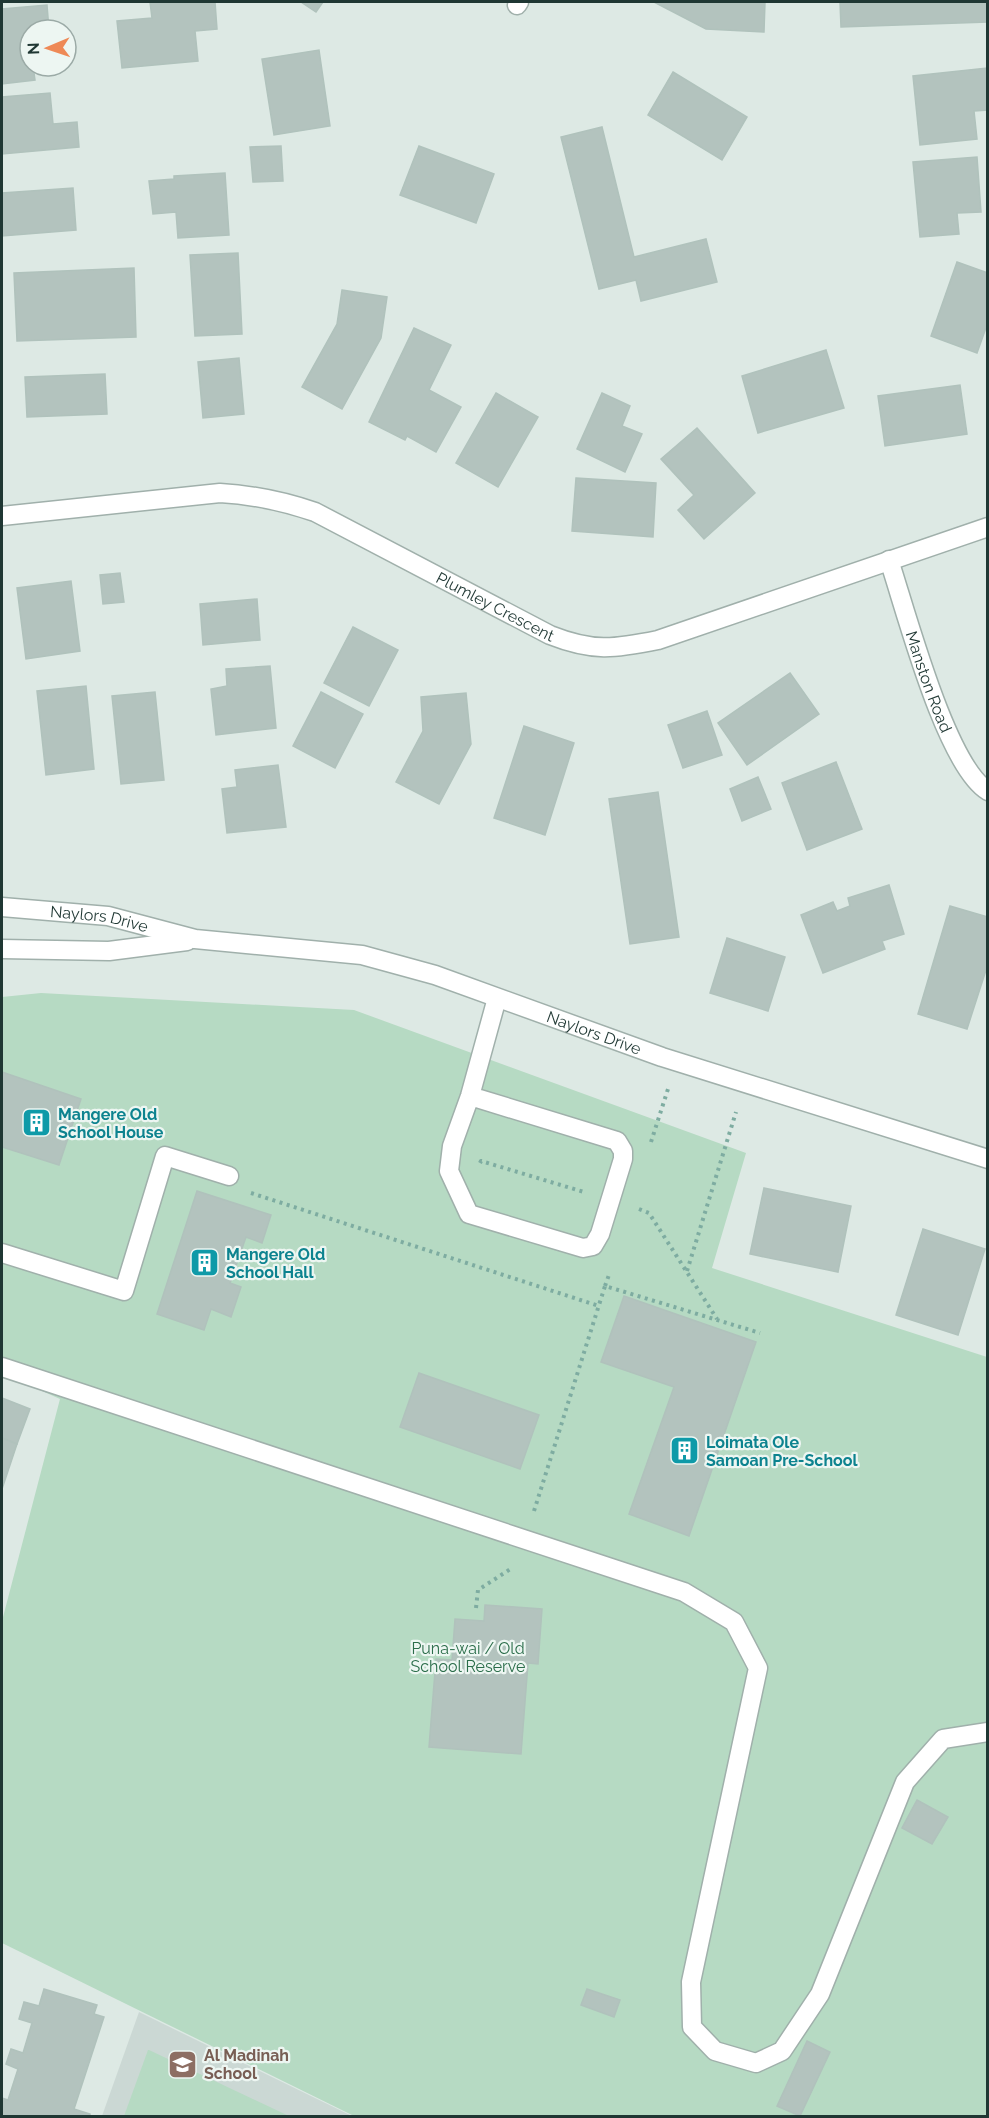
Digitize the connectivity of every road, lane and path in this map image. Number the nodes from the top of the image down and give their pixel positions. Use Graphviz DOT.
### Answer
graph roads {
  1 [pos="2,516"];
  2 [pos="987,527"];
  3 [pos="889,560"];
  4 [pos="987,791"];
  5 [pos="2,907"];
  6 [pos="195,939"];
  7 [pos="2,949"];
  8 [pos="497,998"];
  9 [pos="745,1082"];
  10 [pos="470,1096"];
  11 [pos="987,1159"];
  12 [pos="229,1176"];
  13 [pos="2,1253"];
  14 [pos="686,1272"];
  15 [pos="599,1306"];
  16 [pos="760,1333"];
  17 [pos="2,1367"];
  18 [pos="525,1540"];
  19 [pos="476,1608"];
  20 [pos="987,1732"];
  1 -- 3 [label="street, Plumley Crescent"];
  2 -- 3 [label="street, Plumley Crescent"];
  3 -- 4 [label="street, Manston Road"];
  5 -- 6 [label="street, Naylors Drive"];
  6 -- 7 [label="street, Naylors Drive"];
  6 -- 8 [label="street, Naylors Drive"];
  8 -- 9 [label="street, Naylors Drive"];
  8 -- 10 [label="street"];
  9 -- 11 [label="street, Naylors Drive"];
  9 -- 14 [label="path"];
  10 -- 10 [label="street"];
  12 -- 13 [label="street"];
  12 -- 15 [label="path"];
  15 -- 16 [label="path"];
  15 -- 18 [label="path"];
  17 -- 18 [label="street"];
  18 -- 19 [label="path"];
  18 -- 20 [label="street"];
}
